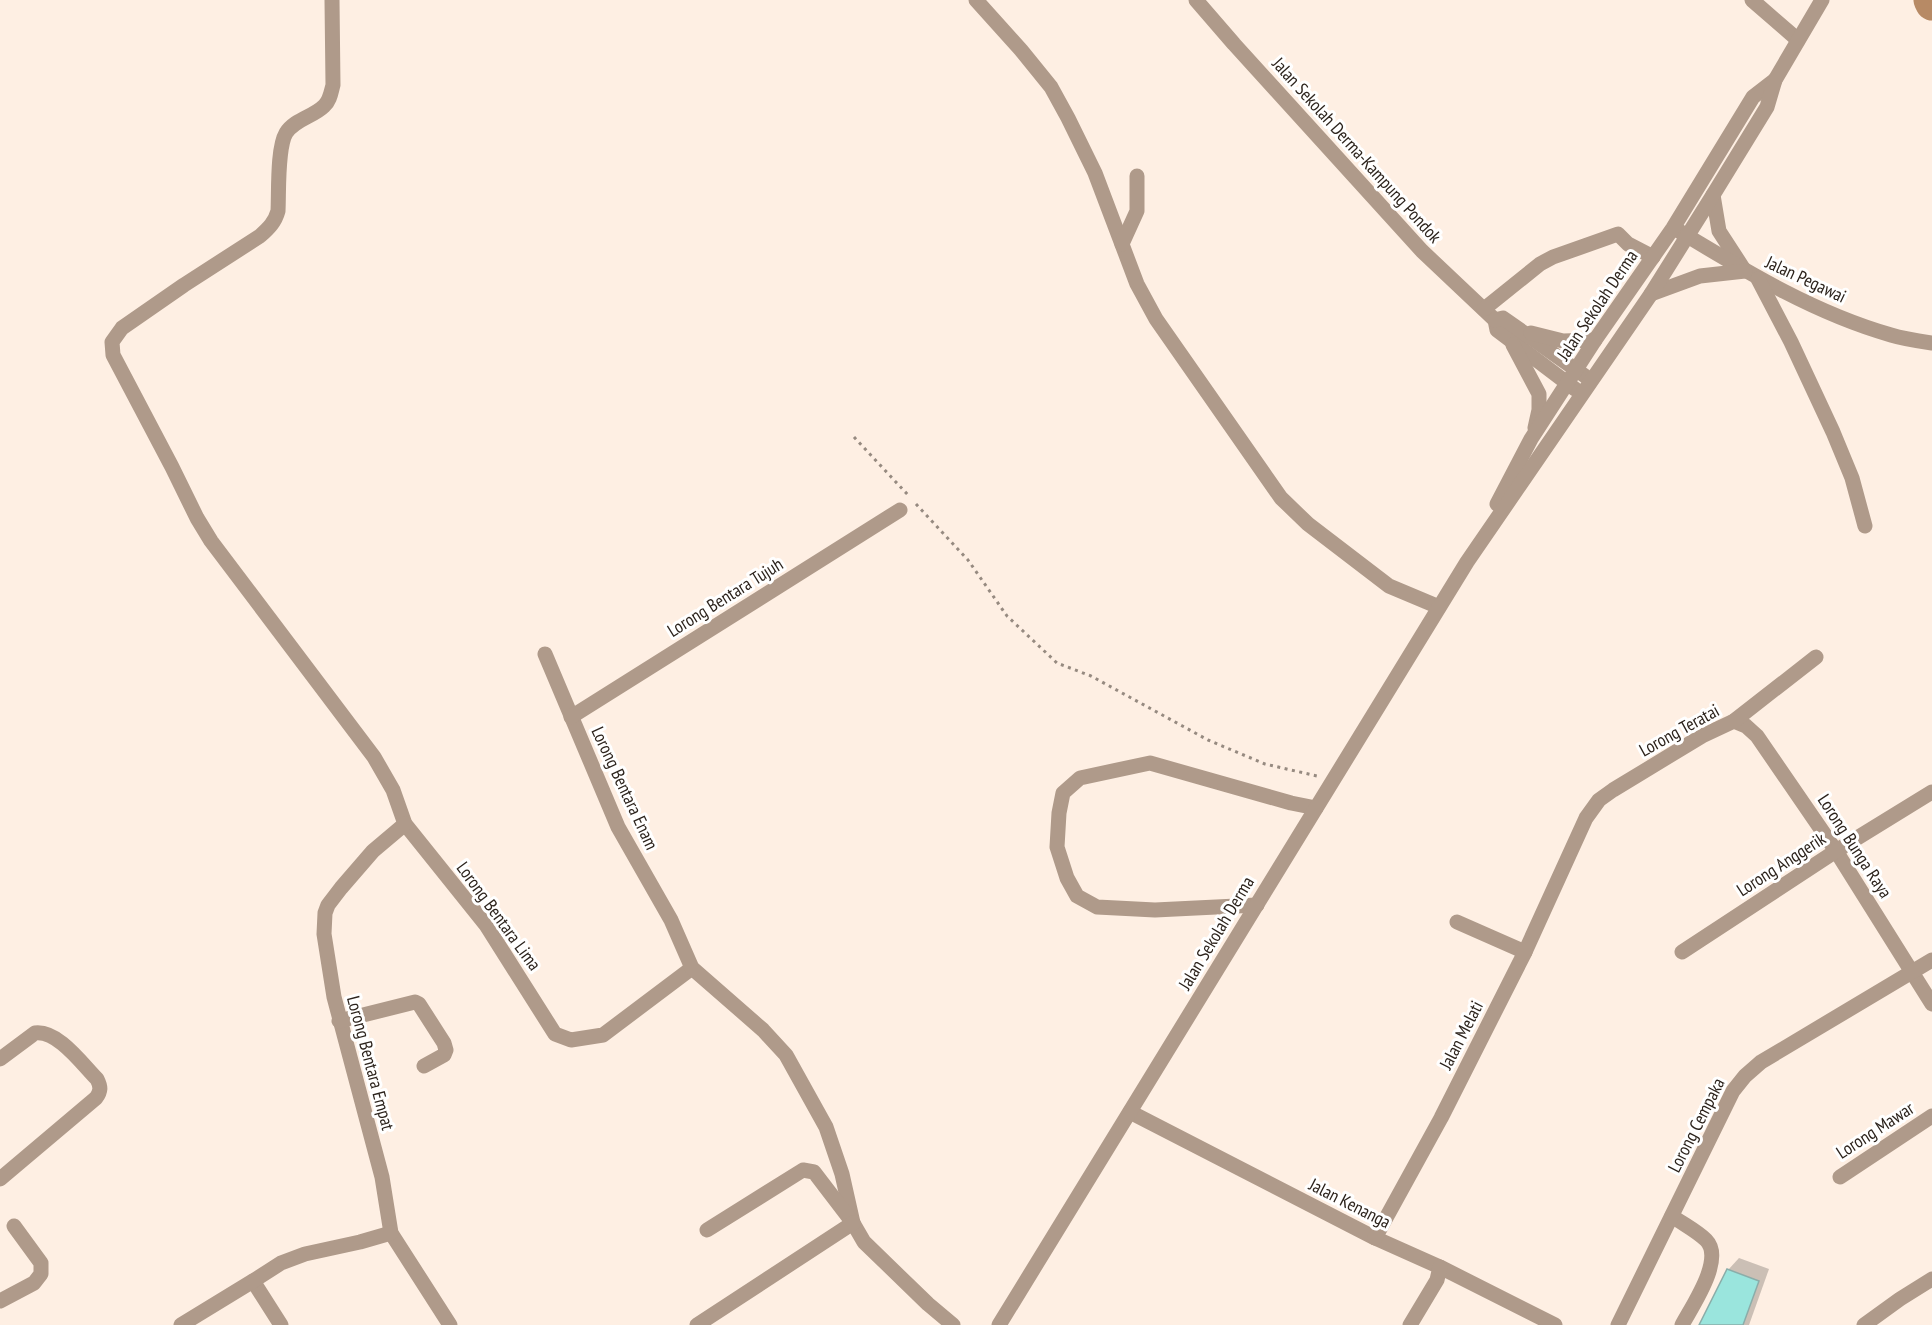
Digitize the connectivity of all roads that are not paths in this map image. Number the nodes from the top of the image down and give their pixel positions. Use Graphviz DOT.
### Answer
graph roads {
  1 [pos="332,0"];
  2 [pos="976,0"];
  3 [pos="1196,0"];
  4 [pos="1752,0"];
  5 [pos="1822,0"];
  6 [pos="1798,40"];
  7 [pos="1775,80"];
  8 [pos="1137,176"];
  9 [pos="1713,195"];
  10 [pos="1672,228"];
  11 [pos="1687,236"];
  12 [pos="1122,244"];
  13 [pos="1653,256"];
  14 [pos="1751,275"];
  15 [pos="1651,294"];
  16 [pos="1489,314"];
  17 [pos="1517,336"];
  18 [pos="1595,340"];
  19 [pos="1932,344"];
  20 [pos="1577,370"];
  21 [pos="1591,380"];
  22 [pos="1568,384"];
  23 [pos="1582,395"];
  24 [pos="1531,439"];
  25 [pos="900,510"];
  26 [pos="1865,526"];
  27 [pos="1467,562"];
  28 [pos="1439,607"];
  29 [pos="545,654"];
  30 [pos="1816,657"];
  31 [pos="571,717"];
  32 [pos="1734,721"];
  33 [pos="1932,792"];
  34 [pos="1316,808"];
  35 [pos="405,825"];
  36 [pos="1572,845"];
  37 [pos="1836,850"];
  38 [pos="1257,905"];
  39 [pos="1457,922"];
  40 [pos="1525,952"];
  41 [pos="1682,952"];
  42 [pos="1932,960"];
  43 [pos="692,968"];
  44 [pos="1913,972"];
  45 [pos="1932,1004"];
  46 [pos="339,1020"];
  47 [pos="0,1059"];
  48 [pos="424,1066"];
  49 [pos="1130,1112"];
  50 [pos="1932,1116"];
  51 [pos="1840,1177"];
  52 [pos="0,1179"];
  53 [pos="1672,1216"];
  54 [pos="853,1223"];
  55 [pos="14,1226"];
  56 [pos="707,1230"];
  57 [pos="391,1233"];
  58 [pos="1375,1238"];
  59 [pos="1440,1267"];
  60 [pos="1932,1279"];
  61 [pos="253,1281"];
  62 [pos="0,1301"];
  63 [pos="181,1325"];
  64 [pos="281,1325"];
  65 [pos="450,1325"];
  66 [pos="697,1325"];
  67 [pos="953,1325"];
  68 [pos="999,1325"];
  69 [pos="1410,1325"];
  70 [pos="1555,1325"];
  71 [pos="1618,1325"];
  72 [pos="1682,1325"];
  73 [pos="1864,1325"];
  1 -- 35 [label="street"];
  2 -- 12 [label="street"];
  3 -- 16 [label="street, Jalan Sekolah Derma-Kampung Pondok"];
  4 -- 6 [label="street"];
  5 -- 6 [label="street, Jalan Sekolah Derma"];
  6 -- 7 [label="street, Jalan Sekolah Derma"];
  7 -- 9 [label="street, Jalan Sekolah Derma"];
  7 -- 10 [label="street, Jalan Sekolah Derma"];
  8 -- 12 [label="street"];
  9 -- 11 [label="street, Jalan Sekolah Derma"];
  9 -- 14 [label="street"];
  10 -- 11 [label="street, Jalan Pegawai"];
  10 -- 13 [label="street, Jalan Sekolah Derma"];
  11 -- 14 [label="street, Jalan Pegawai"];
  11 -- 15 [label="street, Jalan Sekolah Derma"];
  12 -- 28 [label="street"];
  13 -- 16 [label="street"];
  13 -- 18 [label="street, Jalan Sekolah Derma"];
  14 -- 15 [label="street"];
  14 -- 19 [label="street, Jalan Pegawai"];
  14 -- 26 [label="street"];
  15 -- 21 [label="street, Jalan Sekolah Derma"];
  16 -- 17 [label="street, Jalan Sekolah Derma-Kampung Pondok"];
  17 -- 18 [label="street"];
  17 -- 20 [label="street, Jalan Sekolah Derma-Kampung Pondok"];
  17 -- 22 [label="street, Jalan Sekolah Derma-Kampung Pondok"];
  17 -- 24 [label="street"];
  18 -- 20 [label="street, Jalan Sekolah Derma"];
  20 -- 21 [label="street, Jalan Sekolah Derma-Kampung Pondok"];
  20 -- 22 [label="street, Jalan Sekolah Derma"];
  21 -- 23 [label="street, Jalan Sekolah Derma"];
  22 -- 23 [label="street, Jalan Sekolah Derma-Kampung Pondok"];
  22 -- 24 [label="street, Jalan Sekolah Derma"];
  23 -- 27 [label="street, Jalan Sekolah Derma"];
  24 -- 27 [label="street, Jalan Sekolah Derma"];
  25 -- 31 [label="street, Lorong Bentara Tujuh"];
  27 -- 28 [label="street, Jalan Sekolah Derma"];
  28 -- 34 [label="street, Jalan Sekolah Derma"];
  29 -- 31 [label="street, Lorong Bentara Enam"];
  30 -- 32 [label="street, Lorong Teratai"];
  31 -- 43 [label="street, Lorong Bentara Enam"];
  32 -- 36 [label="street, Lorong Teratai"];
  32 -- 37 [label="street, Lorong Bunga Raya"];
  33 -- 37 [label="street, Lorong Anggerik"];
  34 -- 38 [label="street, Jalan Sekolah Derma"];
  34 -- 38 [label="street"];
  35 -- 43 [label="street, Lorong Bentara Lima"];
  35 -- 46 [label="street, Lorong Bentara Empat"];
  36 -- 40 [label="street, Jalan Melati"];
  37 -- 41 [label="street, Lorong Anggerik"];
  37 -- 44 [label="street, Lorong Bunga Raya"];
  38 -- 49 [label="street, Jalan Sekolah Derma"];
  39 -- 40 [label="street"];
  40 -- 58 [label="street, Jalan Melati"];
  42 -- 44 [label="street, Lorong Cempaka"];
  43 -- 54 [label="street"];
  44 -- 45 [label="street, Lorong Bunga Raya"];
  44 -- 53 [label="street, Lorong Cempaka"];
  46 -- 48 [label="street"];
  46 -- 57 [label="street, Lorong Bentara Empat"];
  47 -- 52 [label="street"];
  49 -- 58 [label="street, Jalan Kenanga"];
  49 -- 68 [label="street, Jalan Sekolah Derma"];
  50 -- 51 [label="street, Lorong Mawar"];
  53 -- 71 [label="street, Lorong Cempaka"];
  53 -- 72 [label="street"];
  54 -- 56 [label="street"];
  54 -- 66 [label="street"];
  54 -- 67 [label="street"];
  55 -- 62 [label="street"];
  57 -- 61 [label="street"];
  57 -- 65 [label="street, Lorong Bentara Empat"];
  58 -- 59 [label="street, Jalan Kenanga"];
  59 -- 69 [label="street"];
  59 -- 70 [label="street, Jalan Kenanga"];
  60 -- 73 [label="street"];
  61 -- 63 [label="street"];
  61 -- 64 [label="street"];
}
